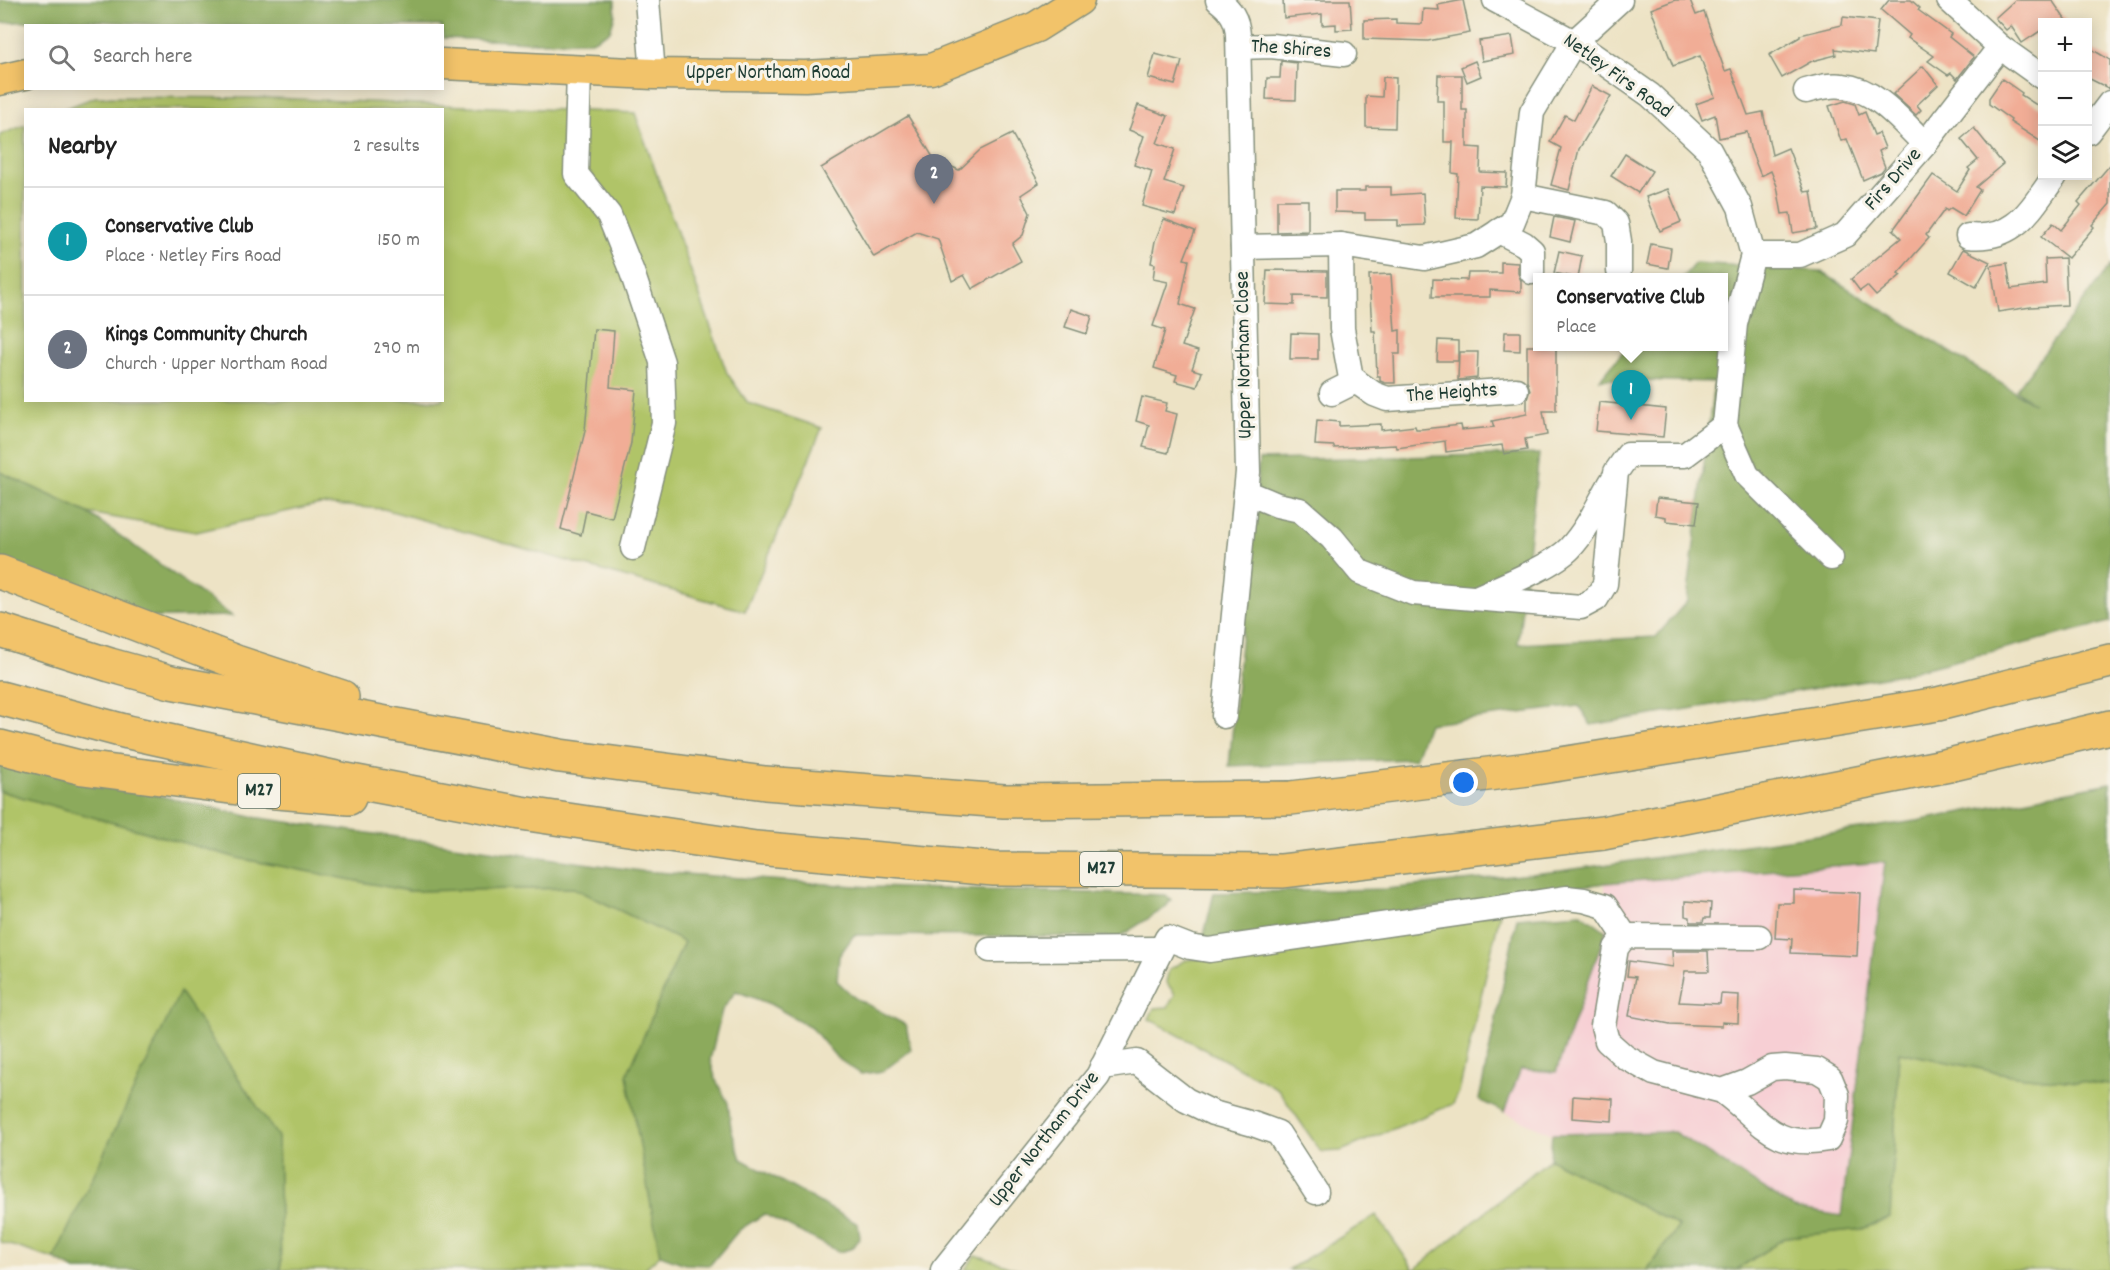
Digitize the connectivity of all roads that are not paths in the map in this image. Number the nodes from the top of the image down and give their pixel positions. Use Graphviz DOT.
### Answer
graph roads {
  1 [pos="647,0"];
  2 [pos="1079,0"];
  3 [pos="1218,0"];
  4 [pos="1495,0"];
  5 [pos="1620,0"];
  6 [pos="1949,0"];
  7 [pos="1574,42"];
  8 [pos="1239,47"];
  9 [pos="2000,47"];
  10 [pos="1344,54"];
  11 [pos="444,64"];
  12 [pos="579,71"];
  13 [pos="24,74"];
  14 [pos="653,74"];
  15 [pos="2038,74"];
  16 [pos="0,80"];
  17 [pos="1806,91"];
  18 [pos="1925,144"];
  19 [pos="2052,180"];
  20 [pos="1523,196"];
  21 [pos="1499,231"];
  22 [pos="1968,236"];
  23 [pos="1341,245"];
  24 [pos="1243,247"];
  25 [pos="1753,255"];
  26 [pos="1532,272"];
  27 [pos="1619,272"];
  28 [pos="1356,381"];
  29 [pos="1516,390"];
  30 [pos="1332,393"];
  31 [pos="1725,425"];
  32 [pos="1617,472"];
  33 [pos="1246,492"];
  34 [pos="633,548"];
  35 [pos="1831,558"];
  36 [pos="0,572"];
  37 [pos="1476,598"];
  38 [pos="0,630"];
  39 [pos="2110,661"];
  40 [pos="0,698"];
  41 [pos="1224,716"];
  42 [pos="2110,727"];
  43 [pos="475,740"];
  44 [pos="0,747"];
  45 [pos="521,813"];
  46 [pos="1625,936"];
  47 [pos="1759,937"];
  48 [pos="1164,944"];
  49 [pos="990,950"];
  50 [pos="1102,1067"];
  51 [pos="1722,1091"];
  52 [pos="1316,1192"];
  53 [pos="943,1270"];
  1 -- 14 [label="street"];
  2 -- 14 [label="main road, Upper Northam Road"];
  3 -- 8 [label="street, Upper Northam Close"];
  4 -- 7 [label="street, Netley Firs Road"];
  5 -- 7 [label="street"];
  6 -- 9 [label="street"];
  7 -- 20 [label="street"];
  7 -- 25 [label="street, Netley Firs Road"];
  8 -- 10 [label="street, The Shires"];
  8 -- 24 [label="street, Upper Northam Close"];
  9 -- 15 [label="street"];
  9 -- 18 [label="street, Firs Drive"];
  11 -- 12 [label="main road, Upper Northam Road"];
  12 -- 14 [label="main road, Upper Northam Road"];
  12 -- 34 [label="street"];
  13 -- 16 [label="main road"];
  17 -- 18 [label="street"];
  18 -- 25 [label="street, Firs Drive"];
  19 -- 22 [label="street"];
  20 -- 21 [label="street"];
  20 -- 27 [label="street"];
  21 -- 23 [label="street"];
  21 -- 26 [label="street"];
  23 -- 24 [label="street"];
  23 -- 28 [label="street"];
  24 -- 33 [label="street, Upper Northam Close"];
  25 -- 31 [label="street, Netley Firs Road"];
  28 -- 29 [label="street, The Heights"];
  28 -- 30 [label="street"];
  31 -- 32 [label="street"];
  31 -- 35 [label="street, Netley Firs Road"];
  32 -- 37 [label="street"];
  32 -- 37 [label="street"];
  33 -- 37 [label="street"];
  33 -- 41 [label="street, Upper Northam Close"];
  36 -- 43 [label="highway"];
  38 -- 43 [label="highway"];
  39 -- 43 [label="highway"];
  40 -- 45 [label="highway, M27"];
  42 -- 45 [label="highway, M27"];
  44 -- 45 [label="highway, M27"];
  46 -- 47 [label="street"];
  46 -- 48 [label="street"];
  46 -- 51 [label="street"];
  48 -- 49 [label="street"];
  48 -- 50 [label="street, Upper Northam Drive"];
  50 -- 52 [label="street"];
  50 -- 53 [label="street, Upper Northam Drive"];
  51 -- 51 [label="street"];
}
